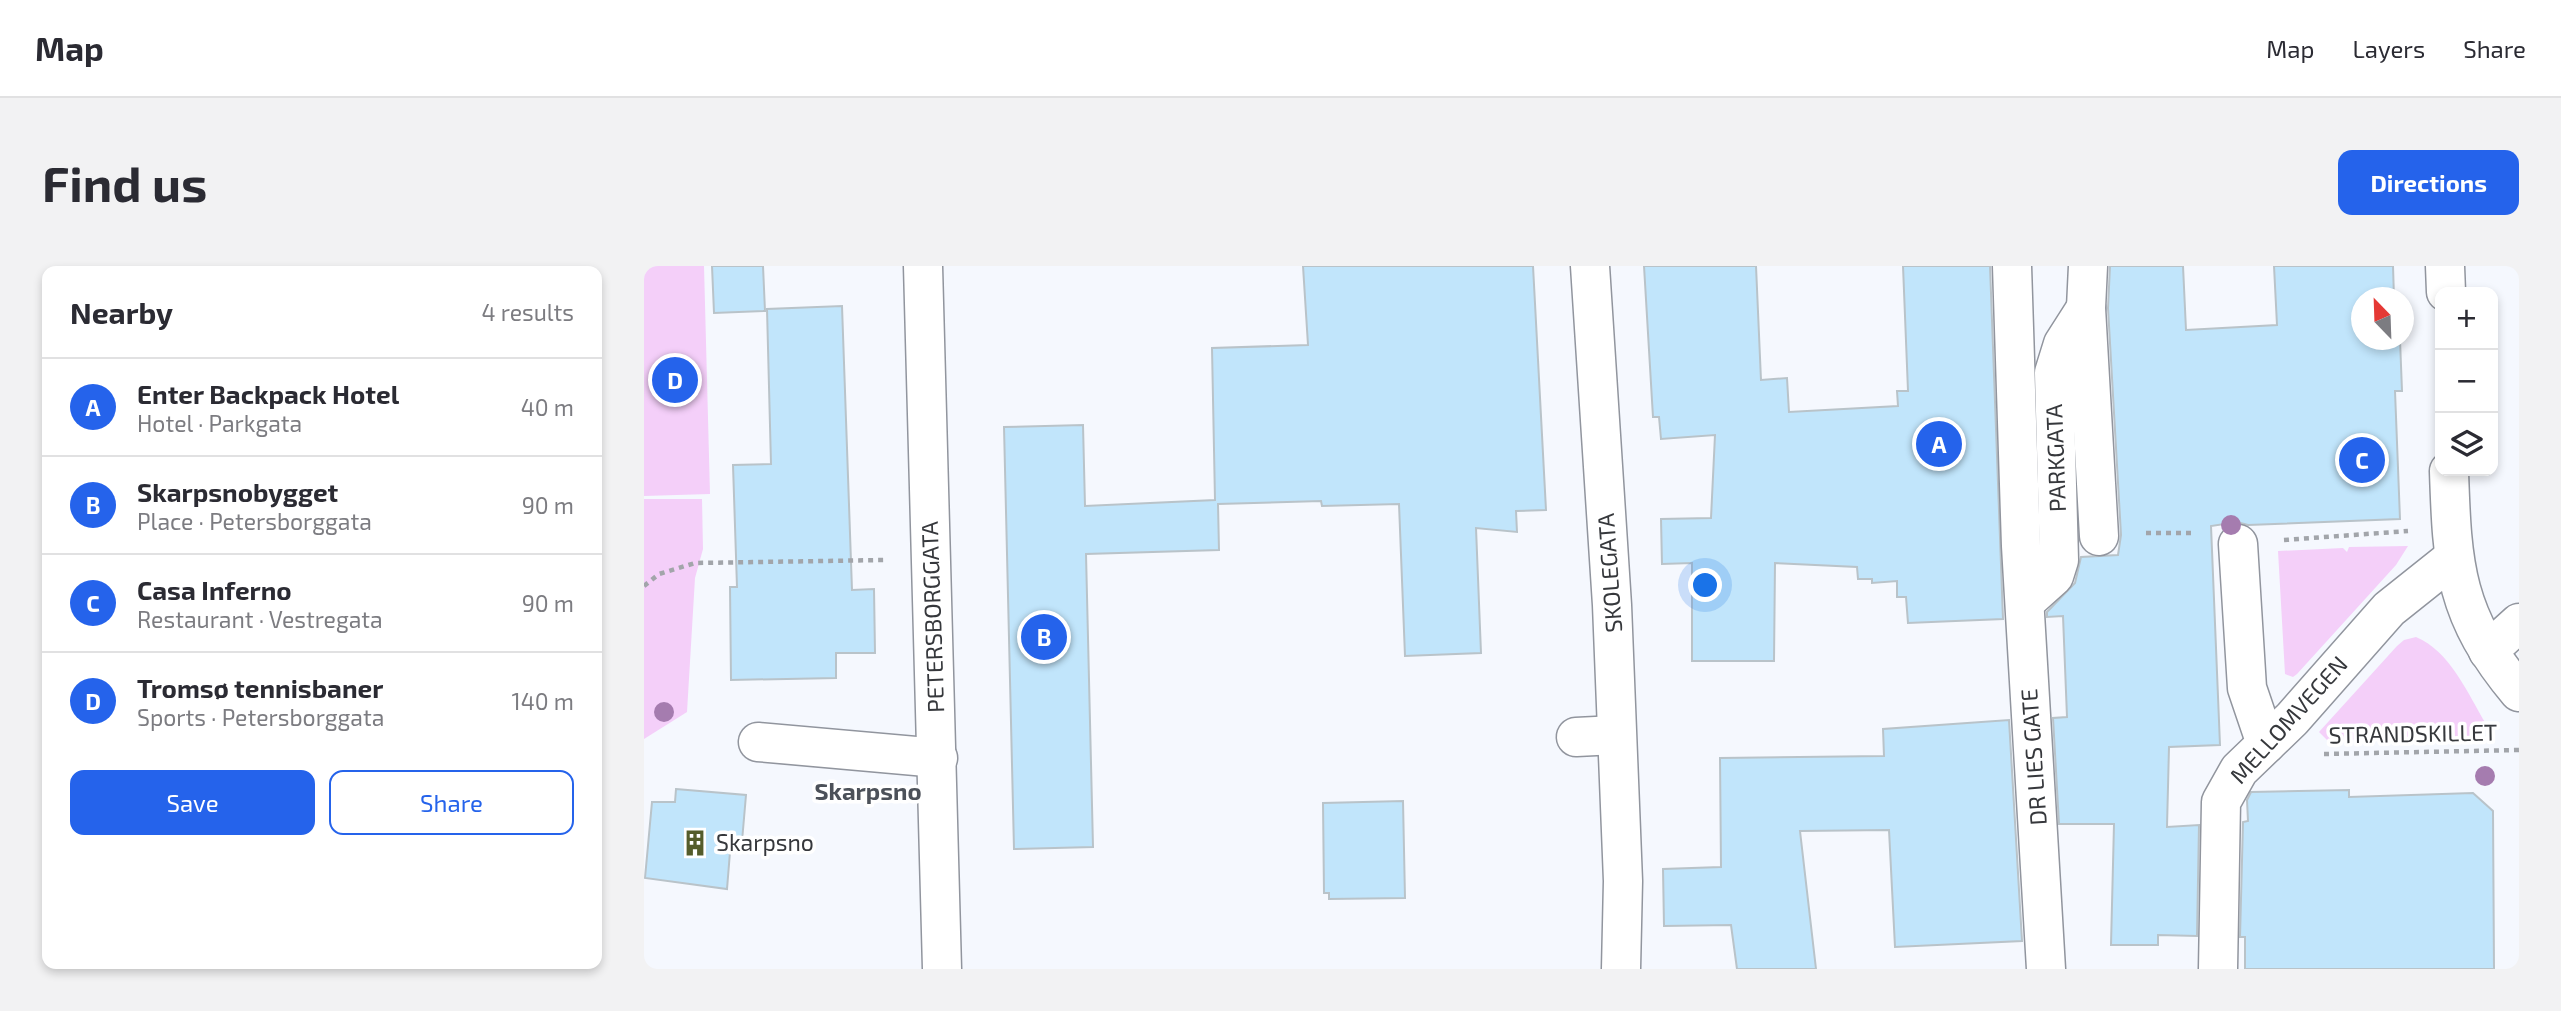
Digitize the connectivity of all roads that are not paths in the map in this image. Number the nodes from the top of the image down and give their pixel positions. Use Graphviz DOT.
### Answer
graph roads {
  1 [pos="923,266"];
  2 [pos="1590,266"];
  3 [pos="2012,266"];
  4 [pos="2088,266"];
  5 [pos="2445,266"];
  6 [pos="2446,287"];
  7 [pos="2086,307"];
  8 [pos="2449,476"];
  9 [pos="2098,536"];
  10 [pos="2238,544"];
  11 [pos="2452,544"];
  12 [pos="2021,546"];
  13 [pos="2025,601"];
  14 [pos="2519,623"];
  15 [pos="2488,651"];
  16 [pos="2519,692"];
  17 [pos="1616,735"];
  18 [pos="1576,737"];
  19 [pos="758,742"];
  20 [pos="2266,744"];
  21 [pos="938,758"];
  22 [pos="942,969"];
  23 [pos="1621,969"];
  24 [pos="2046,969"];
  25 [pos="2218,969"];
  1 -- 21 [label="street, PETERSBORGGATA"];
  2 -- 17 [label="street, SKOLEGATA"];
  3 -- 12 [label="street, PARKGATA"];
  4 -- 7 [label="street, PARKGATA"];
  5 -- 6 [label="street"];
  7 -- 9 [label="street, PARKGATA"];
  7 -- 13 [label="street, PARKGATA"];
  8 -- 11 [label="street"];
  10 -- 20 [label="street"];
  11 -- 15 [label="street"];
  11 -- 20 [label="street, MELLOMVEGEN"];
  12 -- 13 [label="street, DR LIES GATE"];
  13 -- 24 [label="street, DR LIES GATE"];
  14 -- 15 [label="street"];
  15 -- 16 [label="street"];
  17 -- 18 [label="street"];
  17 -- 23 [label="street, SKOLEGATA"];
  19 -- 21 [label="street"];
  20 -- 25 [label="street, MELLOMVEGEN"];
  21 -- 22 [label="street, PETERSBORGGATA"];
}
